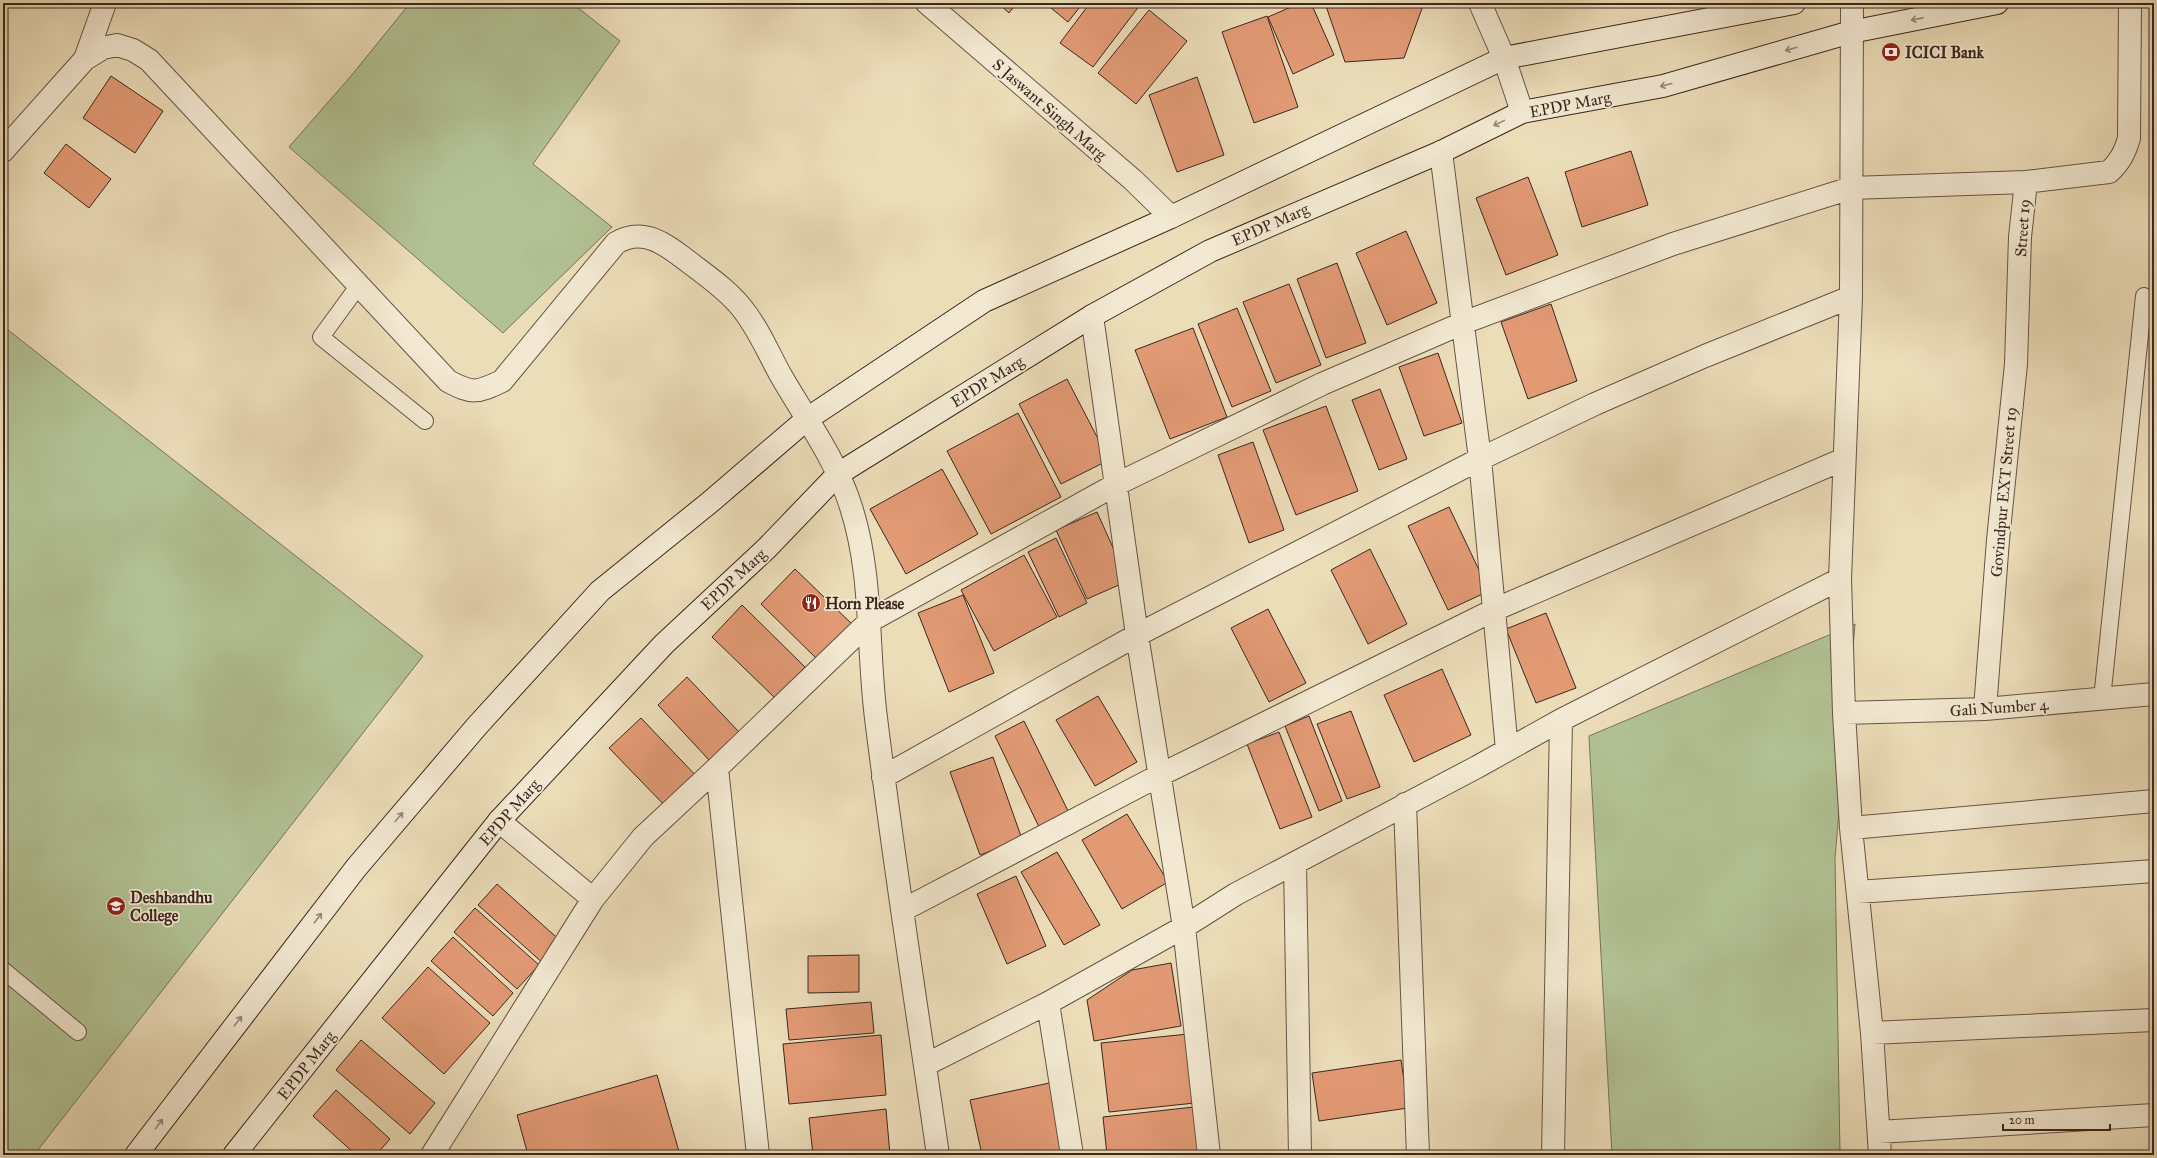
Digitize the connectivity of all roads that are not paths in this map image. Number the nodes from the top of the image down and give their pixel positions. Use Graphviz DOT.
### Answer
graph roads {
  1 [pos="106,3"];
  2 [pos="927,3"];
  3 [pos="1480,3"];
  4 [pos="1794,3"];
  5 [pos="1852,3"];
  6 [pos="1997,3"];
  7 [pos="2130,3"];
  8 [pos="1851,32"];
  9 [pos="1504,58"];
  10 [pos="85,59"];
  11 [pos="1522,112"];
  12 [pos="3,151"];
  13 [pos="1441,152"];
  14 [pos="2026,182"];
  15 [pos="1851,188"];
  16 [pos="1171,217"];
  17 [pos="2019,275"];
  18 [pos="359,285"];
  19 [pos="2144,296"];
  20 [pos="1850,297"];
  21 [pos="1092,316"];
  22 [pos="1463,323"];
  23 [pos="807,419"];
  24 [pos="425,421"];
  25 [pos="1480,459"];
  26 [pos="1844,459"];
  27 [pos="838,474"];
  28 [pos="1115,486"];
  29 [pos="1840,579"];
  30 [pos="1496,609"];
  31 [pos="870,621"];
  32 [pos="1137,635"];
  33 [pos="2154,694"];
  34 [pos="2102,699"];
  35 [pos="1985,709"];
  36 [pos="1844,713"];
  37 [pos="1561,720"];
  38 [pos="1508,750"];
  39 [pos="717,768"];
  40 [pos="1160,775"];
  41 [pos="883,776"];
  42 [pos="2154,801"];
  43 [pos="1406,804"];
  44 [pos="500,821"];
  45 [pos="1851,828"];
  46 [pos="1295,863"];
  47 [pos="2154,871"];
  48 [pos="1858,892"];
  49 [pos="593,899"];
  50 [pos="903,910"];
  51 [pos="1184,927"];
  52 [pos="3,970"];
  53 [pos="1048,1003"];
  54 [pos="2154,1020"];
  55 [pos="78,1032"];
  56 [pos="1872,1033"];
  57 [pos="925,1065"];
  58 [pos="2154,1115"];
  59 [pos="1879,1132"];
  60 [pos="136,1155"];
  61 [pos="234,1155"];
  62 [pos="432,1155"];
  63 [pos="758,1155"];
  64 [pos="938,1155"];
  65 [pos="1072,1155"];
  66 [pos="1209,1155"];
  67 [pos="1300,1155"];
  68 [pos="1418,1155"];
  69 [pos="1553,1155"];
  70 [pos="1880,1155"];
  1 -- 10 [label="street"];
  2 -- 16 [label="street, S Jaswant Singh Marg"];
  3 -- 9 [label="street"];
  4 -- 9 [label="street"];
  5 -- 8 [label="street"];
  6 -- 8 [label="street, EPDP Marg, one-way"];
  7 -- 14 [label="street"];
  8 -- 11 [label="street, EPDP Marg, one-way"];
  8 -- 15 [label="street"];
  9 -- 11 [label="street"];
  9 -- 16 [label="street"];
  10 -- 12 [label="street"];
  10 -- 18 [label="street"];
  11 -- 13 [label="street, EPDP Marg, one-way"];
  13 -- 21 [label="street, EPDP Marg"];
  13 -- 22 [label="street"];
  14 -- 15 [label="street"];
  14 -- 17 [label="street, Street 19"];
  15 -- 20 [label="street"];
  15 -- 22 [label="street"];
  16 -- 23 [label="street"];
  17 -- 35 [label="street, Govindpur EXT Street 19"];
  18 -- 23 [label="street"];
  18 -- 24 [label="lane"];
  19 -- 34 [label="lane"];
  20 -- 25 [label="street"];
  20 -- 26 [label="street"];
  21 -- 27 [label="street, EPDP Marg"];
  21 -- 28 [label="street"];
  22 -- 25 [label="street"];
  22 -- 28 [label="street"];
  23 -- 27 [label="street"];
  60 -- 23 [label="street, one-way"];
  25 -- 30 [label="street"];
  25 -- 32 [label="street"];
  26 -- 29 [label="street"];
  26 -- 30 [label="street"];
  27 -- 31 [label="street"];
  27 -- 44 [label="street, EPDP Marg"];
  28 -- 31 [label="street"];
  28 -- 32 [label="street"];
  29 -- 36 [label="street"];
  29 -- 37 [label="street"];
  30 -- 38 [label="street"];
  30 -- 40 [label="street"];
  31 -- 39 [label="street"];
  31 -- 41 [label="street"];
  32 -- 40 [label="street"];
  32 -- 41 [label="street"];
  33 -- 34 [label="street, Gali Number 4"];
  34 -- 35 [label="street, Gali Number 4"];
  35 -- 36 [label="street, Gali Number 4"];
  36 -- 45 [label="street"];
  37 -- 38 [label="street"];
  37 -- 69 [label="street"];
  38 -- 43 [label="street"];
  39 -- 49 [label="street"];
  39 -- 63 [label="street"];
  40 -- 50 [label="street"];
  40 -- 51 [label="street"];
  41 -- 50 [label="street"];
  42 -- 45 [label="street"];
  43 -- 46 [label="street"];
  43 -- 68 [label="street"];
  44 -- 49 [label="street"];
  44 -- 61 [label="street, EPDP Marg"];
  45 -- 48 [label="street"];
  46 -- 51 [label="street"];
  46 -- 67 [label="street"];
  47 -- 48 [label="street"];
  48 -- 56 [label="street"];
  49 -- 62 [label="street"];
  50 -- 57 [label="street"];
  51 -- 53 [label="street"];
  51 -- 66 [label="street"];
  52 -- 55 [label="lane"];
  53 -- 57 [label="street"];
  53 -- 65 [label="street"];
  54 -- 56 [label="street"];
  56 -- 59 [label="street"];
  57 -- 64 [label="street"];
  58 -- 59 [label="street"];
  59 -- 70 [label="street"];
}
